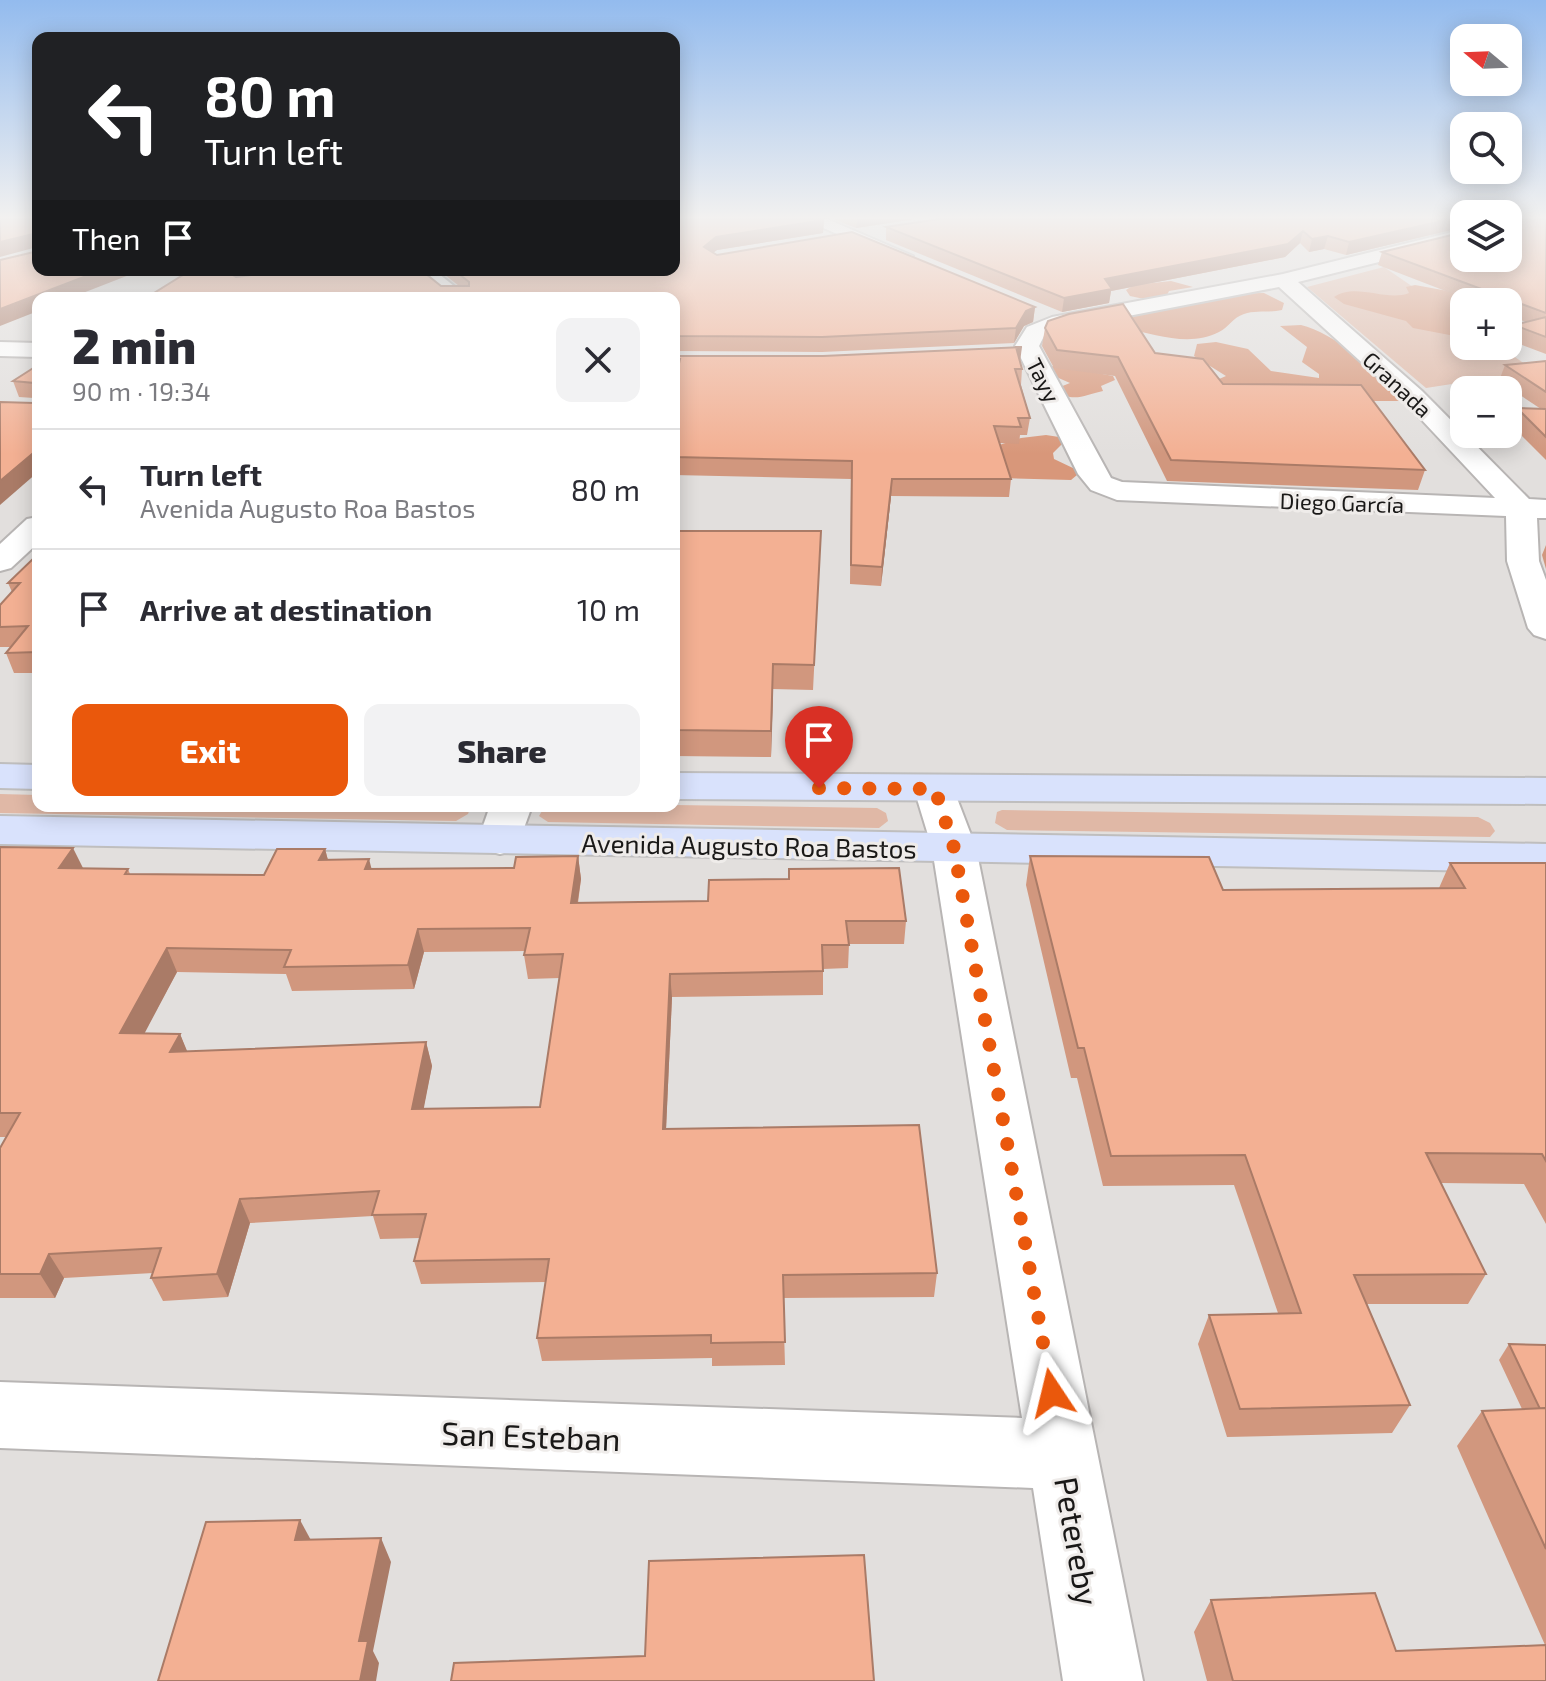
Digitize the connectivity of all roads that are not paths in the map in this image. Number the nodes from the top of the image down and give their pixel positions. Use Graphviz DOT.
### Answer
graph roads {
  1 [pos="1190,297"];
  2 [pos="1303,297"];
  3 [pos="1031,310"];
  4 [pos="1060,322"];
  5 [pos="0,349"];
  6 [pos="32,350"];
  7 [pos="1030,352"];
  8 [pos="1001,353"];
  9 [pos="1137,494"];
  10 [pos="1534,509"];
  11 [pos="32,532"];
  12 [pos="0,561"];
  13 [pos="1546,628"];
  14 [pos="0,776"];
  15 [pos="32,777"];
  16 [pos="680,786"];
  17 [pos="935,789"];
  18 [pos="1546,791"];
  19 [pos="506,823"];
  20 [pos="0,830"];
  21 [pos="954,848"];
  22 [pos="1546,858"];
  23 [pos="0,1415"];
  24 [pos="1063,1454"];
  25 [pos="1103,1681"];
  1 -- 4 [label="street"];
  2 -- 10 [label="street, Granada"];
  3 -- 4 [label="street, Tayy"];
  4 -- 7 [label="street, Tayy"];
  5 -- 6 [label="street"];
  7 -- 8 [label="street"];
  7 -- 9 [label="street, Tayy"];
  9 -- 10 [label="street, Diego García"];
  10 -- 13 [label="street"];
  11 -- 12 [label="street"];
  14 -- 15 [label="main road"];
  16 -- 17 [label="main road"];
  17 -- 18 [label="main road"];
  17 -- 21 [label="street, Petereby"];
  19 -- 20 [label="main road, Avenida Augusto Roa Bastos"];
  19 -- 21 [label="main road, Avenida Augusto Roa Bastos"];
  21 -- 22 [label="main road, Avenida Augusto Roa Bastos"];
  21 -- 24 [label="street, Petereby"];
  23 -- 24 [label="street, San Esteban"];
  24 -- 25 [label="street, Petereby"];
}
